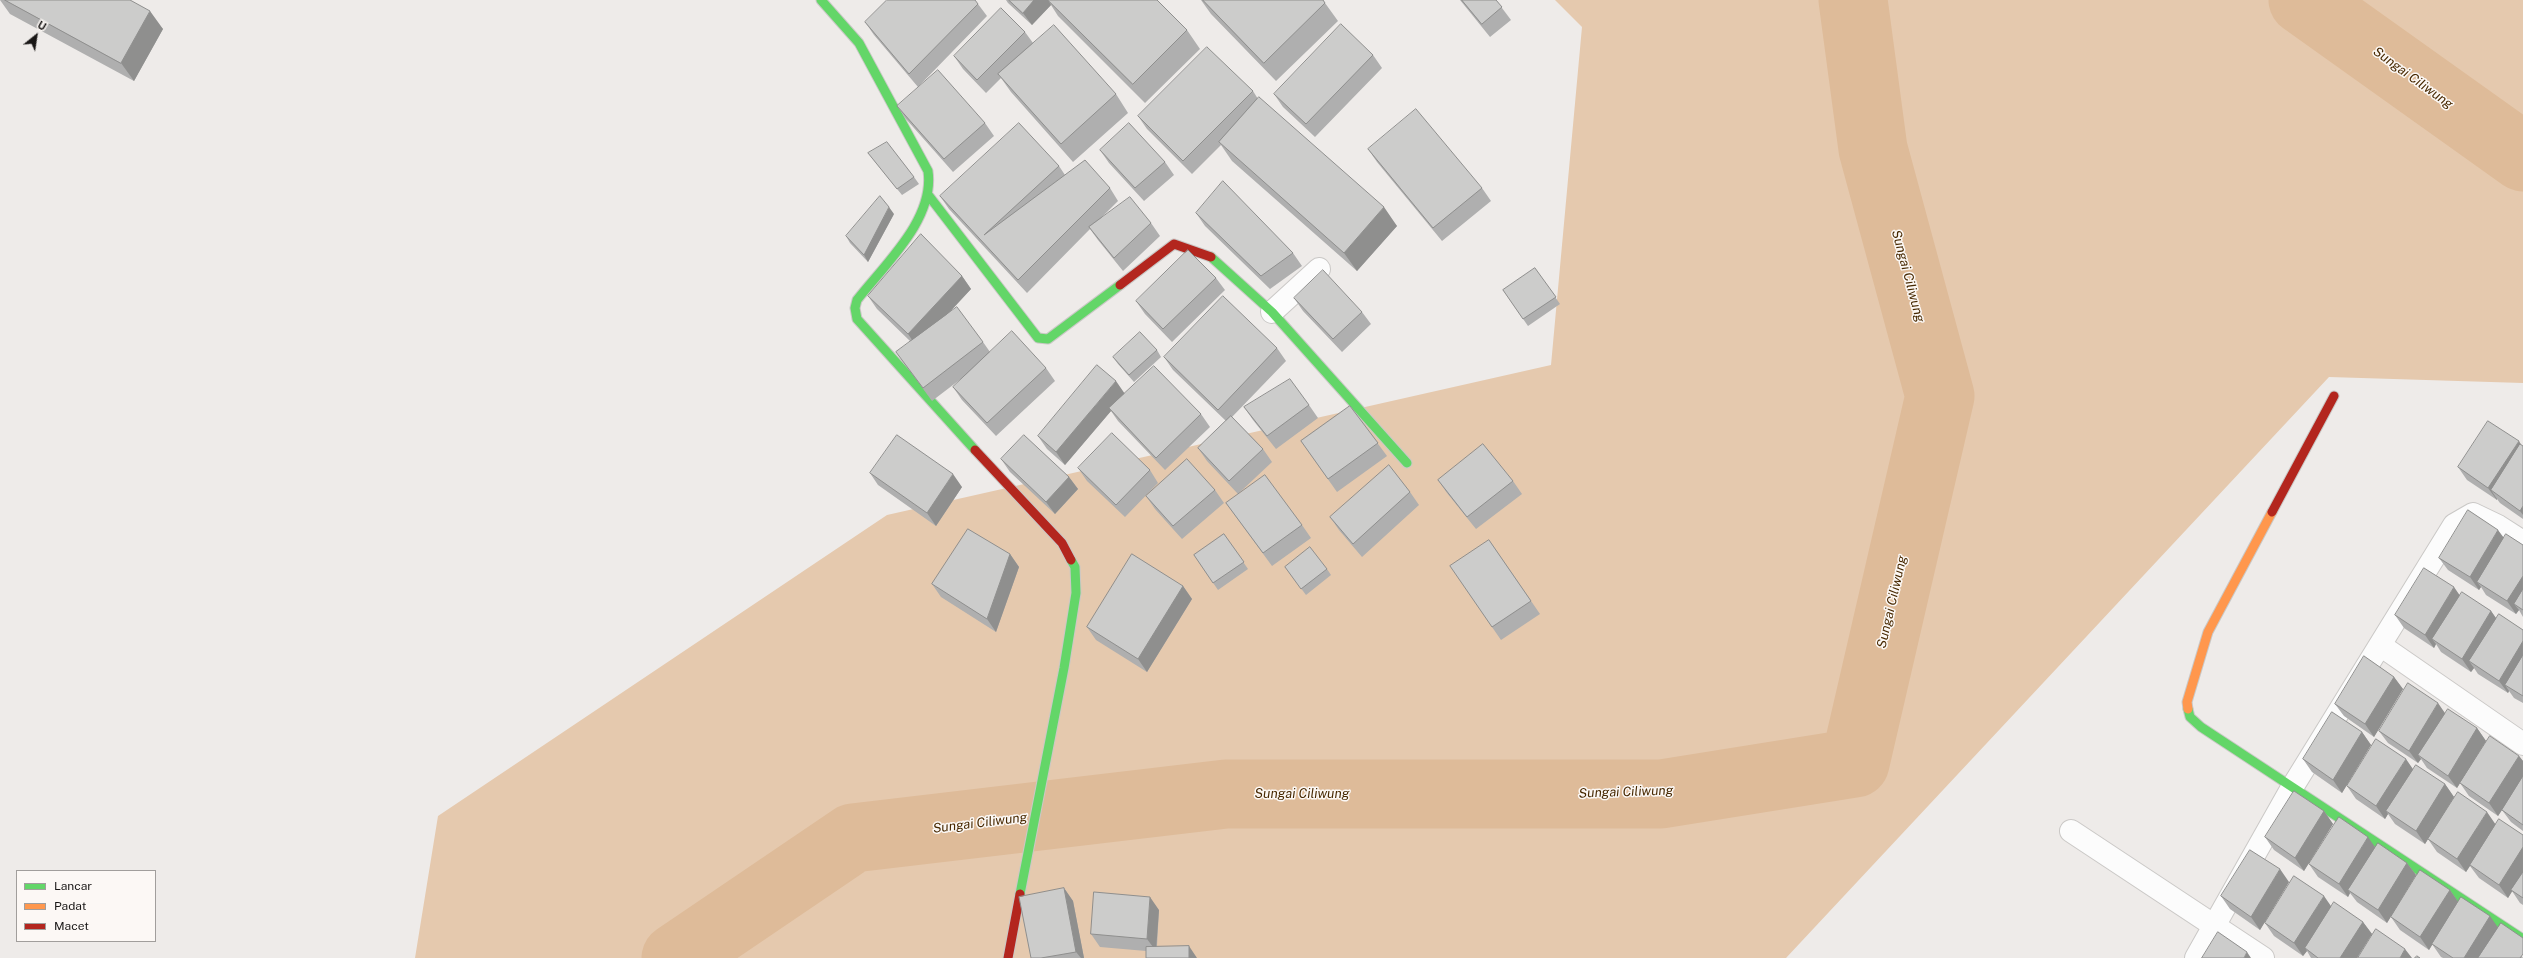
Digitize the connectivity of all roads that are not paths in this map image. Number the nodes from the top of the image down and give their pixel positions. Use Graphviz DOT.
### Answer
graph roads {
  1 [pos="821,0"];
  2 [pos="929,196"];
  3 [pos="1319,269"];
  4 [pos="1272,312"];
  5 [pos="2334,396"];
  6 [pos="1407,463"];
  7 [pos="2523,542"];
  8 [pos="2380,645"];
  9 [pos="2523,744"];
  10 [pos="2293,786"];
  11 [pos="2071,831"];
  12 [pos="2212,925"];
  13 [pos="2523,939"];
  14 [pos="1008,958"];
  15 [pos="2196,958"];
  16 [pos="2263,958"];
  1 -- 2 [label="street"];
  2 -- 4 [label="street"];
  2 -- 14 [label="street"];
  3 -- 4 [label="street"];
  4 -- 6 [label="street"];
  5 -- 10 [label="street"];
  7 -- 8 [label="street"];
  8 -- 9 [label="street"];
  8 -- 10 [label="street"];
  10 -- 12 [label="street"];
  10 -- 13 [label="street"];
  11 -- 12 [label="street"];
  12 -- 15 [label="street"];
  12 -- 16 [label="street"];
}
